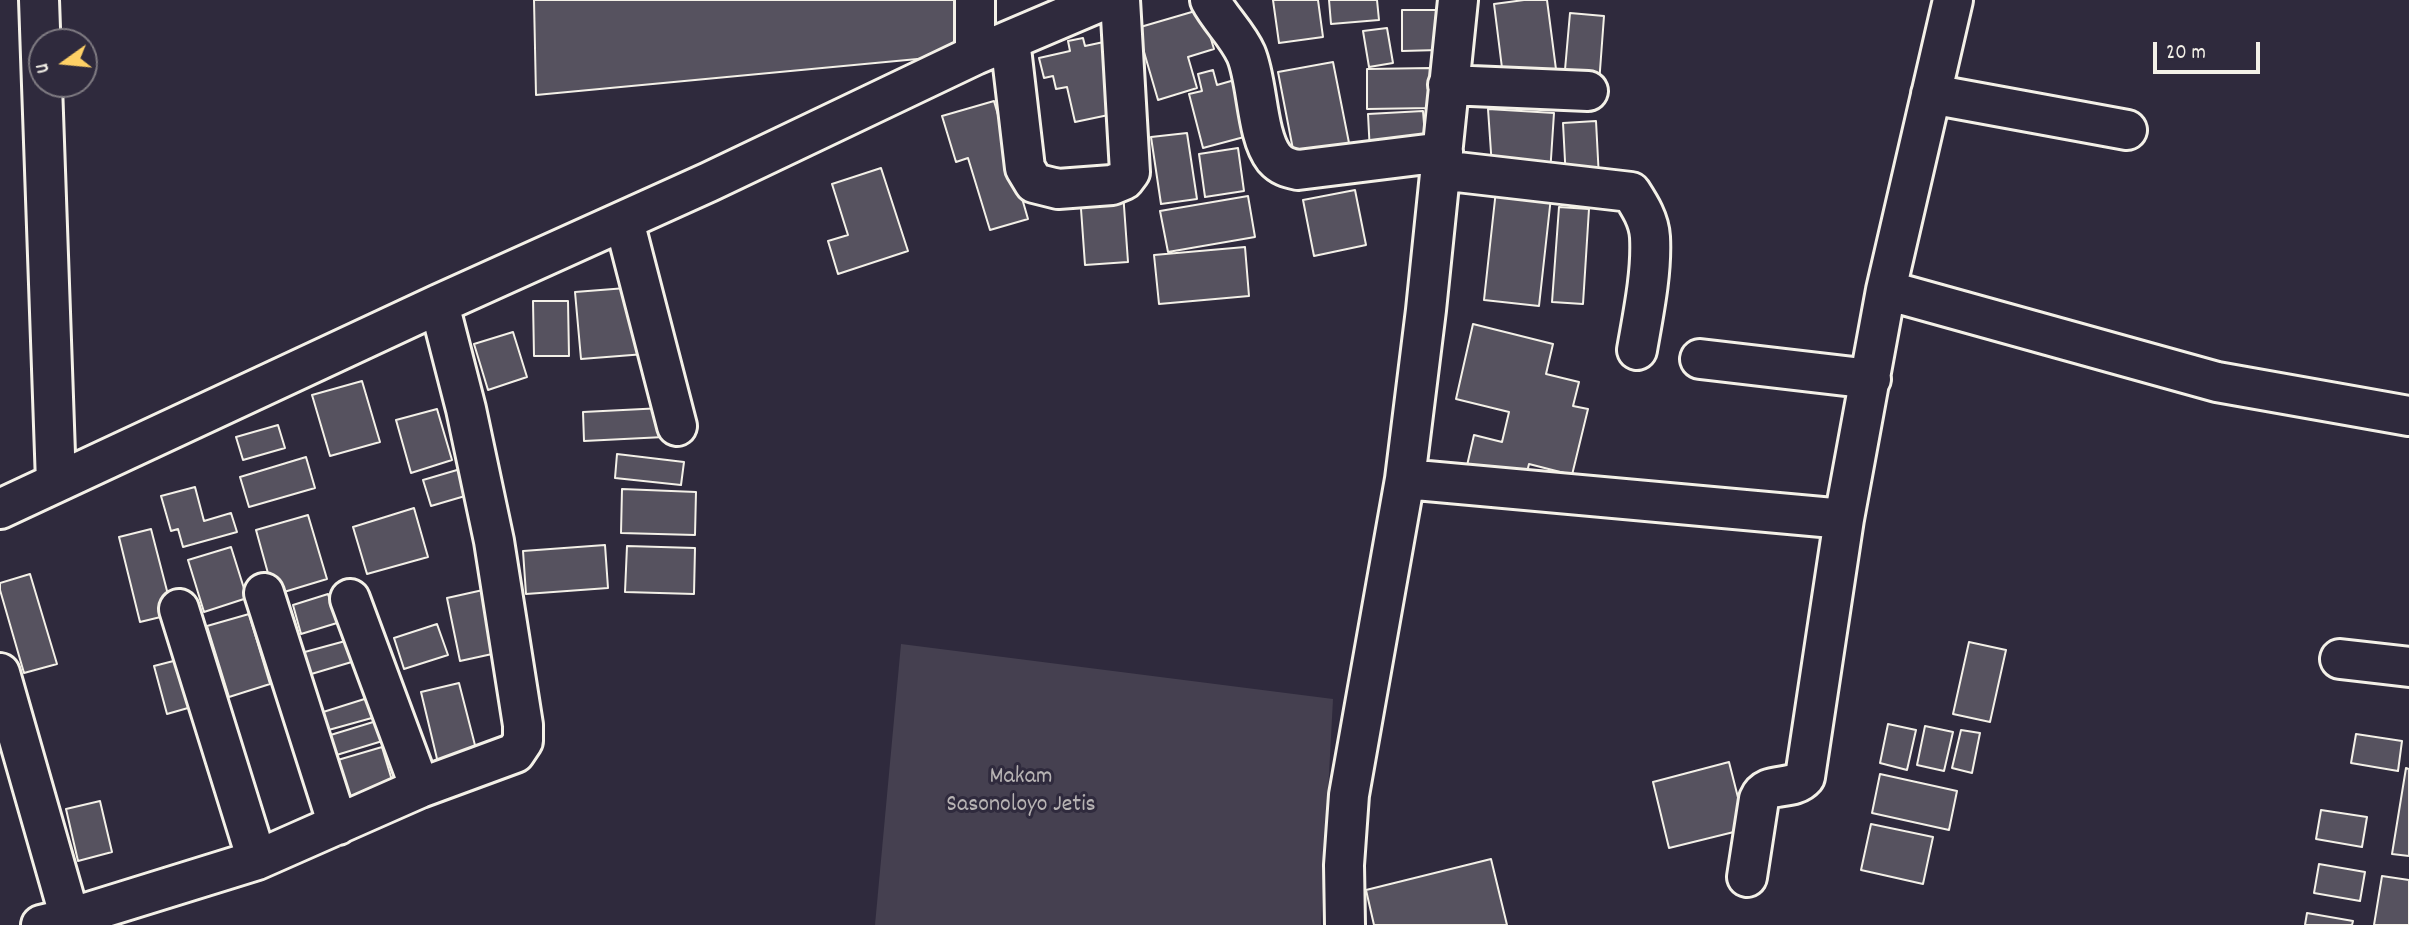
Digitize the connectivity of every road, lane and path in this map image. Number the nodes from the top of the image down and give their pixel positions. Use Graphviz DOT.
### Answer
graph roads {
  1 [pos="39,0"];
  2 [pos="975,0"];
  3 [pos="1104,0"];
  4 [pos="1120,0"];
  5 [pos="1210,0"];
  6 [pos="1458,0"];
  7 [pos="1953,0"];
  8 [pos="1010,40"];
  9 [pos="975,55"];
  10 [pos="1448,85"];
  11 [pos="1588,91"];
  12 [pos="1931,94"];
  13 [pos="2127,130"];
  14 [pos="1442,161"];
  15 [pos="624,221"];
  16 [pos="1886,290"];
  17 [pos="439,304"];
  18 [pos="1637,351"];
  19 [pos="1700,359"];
  20 [pos="1871,379"];
  21 [pos="2409,416"];
  22 [pos="677,426"];
  23 [pos="1405,479"];
  24 [pos="56,482"];
  25 [pos="0,509"];
  26 [pos="1844,519"];
  27 [pos="264,593"];
  28 [pos="350,600"];
  29 [pos="179,609"];
  30 [pos="2340,659"];
  31 [pos="2409,667"];
  32 [pos="0,673"];
  33 [pos="420,788"];
  34 [pos="338,825"];
  35 [pos="257,860"];
  36 [pos="1747,877"];
  37 [pos="55,921"];
  38 [pos="1345,925"];
  1 -- 24 [label="street"];
  2 -- 9 [label="street"];
  3 -- 8 [label="street"];
  4 -- 8 [label="street"];
  5 -- 14 [label="street"];
  6 -- 10 [label="street"];
  7 -- 12 [label="street"];
  8 -- 9 [label="street"];
  9 -- 15 [label="street"];
  10 -- 11 [label="street"];
  10 -- 14 [label="street"];
  12 -- 13 [label="street"];
  12 -- 16 [label="street"];
  14 -- 18 [label="street"];
  14 -- 23 [label="street"];
  15 -- 17 [label="street"];
  15 -- 22 [label="street"];
  16 -- 20 [label="street"];
  16 -- 21 [label="street"];
  17 -- 24 [label="street"];
  17 -- 33 [label="street"];
  19 -- 20 [label="street"];
  20 -- 26 [label="street"];
  23 -- 26 [label="street"];
  23 -- 38 [label="street"];
  24 -- 25 [label="street"];
  26 -- 36 [label="street"];
  27 -- 34 [label="street"];
  28 -- 33 [label="street"];
  29 -- 35 [label="street"];
  30 -- 31 [label="street"];
  32 -- 37 [label="street"];
  33 -- 34 [label="street"];
  34 -- 35 [label="street"];
  35 -- 37 [label="street"];
}
